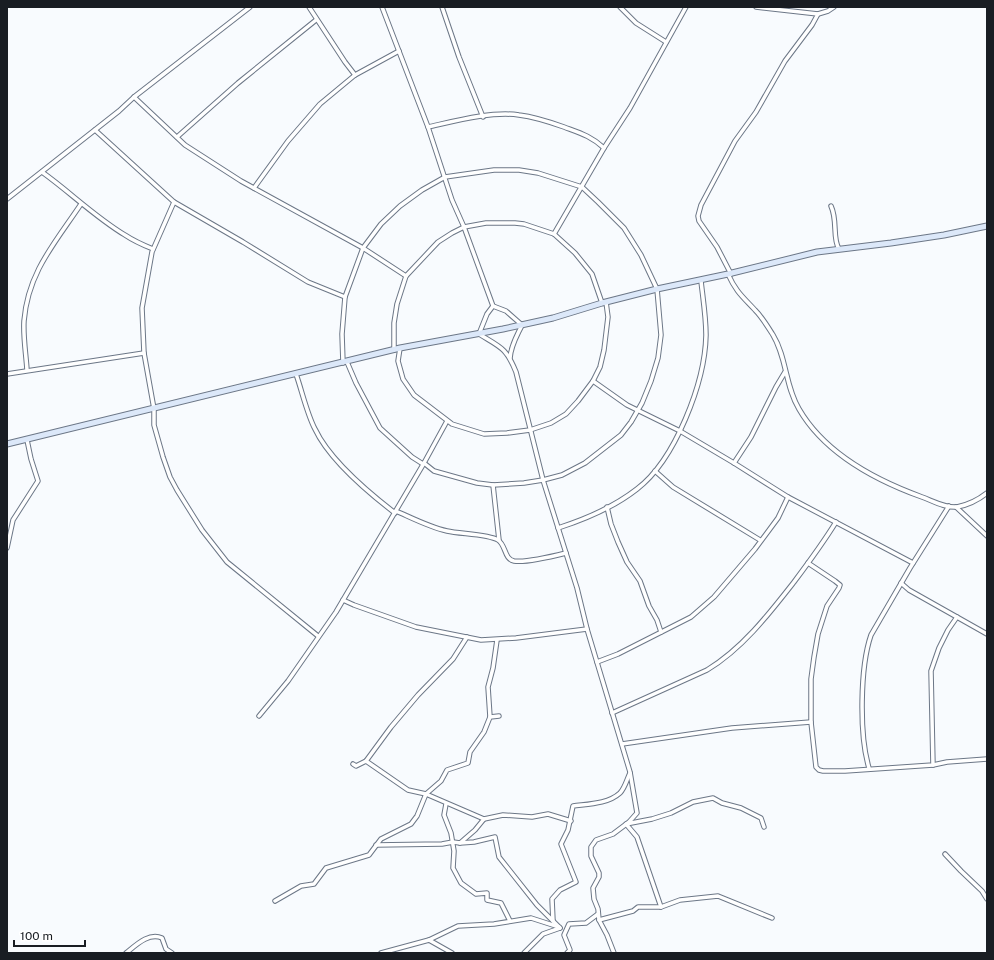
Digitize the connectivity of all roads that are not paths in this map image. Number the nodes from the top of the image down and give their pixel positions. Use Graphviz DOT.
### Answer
graph roads {
  1 [pos="250,7"];
  2 [pos="309,7"];
  3 [pos="382,7"];
  4 [pos="442,7"];
  5 [pos="620,7"];
  6 [pos="686,7"];
  7 [pos="756,7"];
  8 [pos="834,7"];
  9 [pos="818,14"];
  10 [pos="316,20"];
  11 [pos="666,42"];
  12 [pos="399,51"];
  13 [pos="355,75"];
  14 [pos="134,97"];
  15 [pos="484,117"];
  16 [pos="428,126"];
  17 [pos="95,130"];
  18 [pos="177,137"];
  19 [pos="604,148"];
  20 [pos="42,172"];
  21 [pos="445,177"];
  22 [pos="582,187"];
  23 [pos="254,188"];
  24 [pos="7,199"];
  25 [pos="174,202"];
  26 [pos="81,204"];
  27 [pos="831,206"];
  28 [pos="987,226"];
  29 [pos="464,227"];
  30 [pos="554,234"];
  31 [pos="363,248"];
  32 [pos="152,249"];
  33 [pos="839,249"];
  34 [pos="730,274"];
  35 [pos="406,276"];
  36 [pos="700,281"];
  37 [pos="657,290"];
  38 [pos="345,297"];
  39 [pos="604,302"];
  40 [pos="493,306"];
  41 [pos="522,325"];
  42 [pos="478,334"];
  43 [pos="400,348"];
  44 [pos="394,350"];
  45 [pos="144,353"];
  46 [pos="510,358"];
  47 [pos="345,362"];
  48 [pos="27,370"];
  49 [pos="785,372"];
  50 [pos="7,374"];
  51 [pos="296,374"];
  52 [pos="593,381"];
  53 [pos="154,409"];
  54 [pos="638,410"];
  55 [pos="446,421"];
  56 [pos="530,430"];
  57 [pos="680,431"];
  58 [pos="27,440"];
  59 [pos="7,444"];
  60 [pos="734,463"];
  61 [pos="423,464"];
  62 [pos="655,471"];
  63 [pos="543,480"];
  64 [pos="493,485"];
  65 [pos="987,493"];
  66 [pos="788,497"];
  67 [pos="949,506"];
  68 [pos="607,507"];
  69 [pos="956,507"];
  70 [pos="395,512"];
  71 [pos="836,522"];
  72 [pos="558,528"];
  73 [pos="987,536"];
  74 [pos="499,540"];
  75 [pos="760,540"];
  76 [pos="7,548"];
  77 [pos="566,553"];
  78 [pos="808,563"];
  79 [pos="913,563"];
  80 [pos="901,583"];
  81 [pos="343,600"];
  82 [pos="957,617"];
  83 [pos="587,629"];
  84 [pos="661,632"];
  85 [pos="987,634"];
  86 [pos="318,636"];
  87 [pos="468,637"];
  88 [pos="497,640"];
  89 [pos="597,662"];
  90 [pos="612,713"];
  91 [pos="259,716"];
  92 [pos="499,716"];
  93 [pos="490,717"];
  94 [pos="811,722"];
  95 [pos="622,744"];
  96 [pos="987,759"];
  97 [pos="366,761"];
  98 [pos="353,764"];
  99 [pos="933,765"];
  100 [pos="869,768"];
  101 [pos="630,772"];
  102 [pos="426,794"];
  103 [pos="446,804"];
  104 [pos="484,819"];
  105 [pos="571,821"];
  106 [pos="626,824"];
  107 [pos="764,827"];
  108 [pos="453,842"];
  109 [pos="460,843"];
  110 [pos="376,845"];
  111 [pos="945,854"];
  112 [pos="987,899"];
  113 [pos="275,901"];
  114 [pos="661,907"];
  115 [pos="598,914"];
  116 [pos="772,918"];
  117 [pos="599,920"];
  118 [pos="510,921"];
  119 [pos="553,921"];
  120 [pos="560,928"];
  121 [pos="430,940"];
  122 [pos="126,953"];
  123 [pos="172,953"];
  124 [pos="380,953"];
  125 [pos="452,953"];
  126 [pos="524,953"];
  127 [pos="567,953"];
  128 [pos="614,953"];
  1 -- 14 [label="street"];
  2 -- 10 [label="street"];
  3 -- 12 [label="street"];
  4 -- 15 [label="street"];
  5 -- 11 [label="street"];
  6 -- 11 [label="street"];
  7 -- 9 [label="street"];
  8 -- 9 [label="street"];
  9 -- 34 [label="street"];
  10 -- 13 [label="street"];
  10 -- 18 [label="street"];
  11 -- 19 [label="street"];
  12 -- 13 [label="street"];
  12 -- 16 [label="street"];
  13 -- 23 [label="street"];
  14 -- 17 [label="street"];
  14 -- 18 [label="street"];
  15 -- 16 [label="street"];
  15 -- 19 [label="street"];
  16 -- 21 [label="street"];
  17 -- 20 [label="street"];
  17 -- 25 [label="street"];
  18 -- 23 [label="street"];
  19 -- 22 [label="street"];
  20 -- 24 [label="street"];
  20 -- 26 [label="street"];
  21 -- 22 [label="street"];
  21 -- 29 [label="street"];
  21 -- 31 [label="street"];
  22 -- 30 [label="street"];
  22 -- 37 [label="street"];
  23 -- 31 [label="street"];
  25 -- 32 [label="street"];
  25 -- 38 [label="street"];
  26 -- 32 [label="street"];
  26 -- 48 [label="street"];
  27 -- 33 [label="street"];
  28 -- 33 [label="street"];
  29 -- 30 [label="street"];
  29 -- 35 [label="street"];
  29 -- 40 [label="street"];
  30 -- 39 [label="street"];
  31 -- 35 [label="street"];
  31 -- 38 [label="street"];
  32 -- 45 [label="street"];
  33 -- 34 [label="street"];
  34 -- 36 [label="street"];
  34 -- 49 [label="street"];
  35 -- 44 [label="street"];
  36 -- 37 [label="street"];
  36 -- 57 [label="street"];
  37 -- 39 [label="street"];
  37 -- 54 [label="street"];
  38 -- 47 [label="street"];
  39 -- 41 [label="street"];
  39 -- 52 [label="street"];
  40 -- 41 [label="street"];
  40 -- 42 [label="street"];
  41 -- 42 [label="street"];
  41 -- 46 [label="street"];
  42 -- 43 [label="street"];
  42 -- 46 [label="street"];
  43 -- 44 [label="street"];
  43 -- 55 [label="street"];
  44 -- 47 [label="street"];
  45 -- 48 [label="street"];
  45 -- 53 [label="street"];
  46 -- 56 [label="street"];
  47 -- 51 [label="street"];
  47 -- 61 [label="street"];
  48 -- 50 [label="street"];
  49 -- 60 [label="street"];
  49 -- 67 [label="street"];
  51 -- 53 [label="street"];
  51 -- 70 [label="street"];
  52 -- 54 [label="street"];
  52 -- 56 [label="street"];
  53 -- 58 [label="street"];
  53 -- 86 [label="street"];
  54 -- 57 [label="street"];
  54 -- 63 [label="street"];
  55 -- 56 [label="street"];
  55 -- 61 [label="street"];
  56 -- 63 [label="street"];
  57 -- 60 [label="street"];
  57 -- 62 [label="street"];
  58 -- 59 [label="street"];
  58 -- 76 [label="street"];
  60 -- 66 [label="street"];
  61 -- 64 [label="street"];
  61 -- 70 [label="street"];
  62 -- 68 [label="street"];
  62 -- 75 [label="street"];
  63 -- 64 [label="street"];
  63 -- 72 [label="street"];
  64 -- 74 [label="street"];
  65 -- 69 [label="street"];
  66 -- 71 [label="street"];
  66 -- 75 [label="street"];
  67 -- 69 [label="street"];
  67 -- 79 [label="street"];
  68 -- 72 [label="street"];
  68 -- 84 [label="street"];
  69 -- 73 [label="street"];
  70 -- 74 [label="street"];
  70 -- 81 [label="street"];
  71 -- 78 [label="street"];
  71 -- 79 [label="street"];
  72 -- 77 [label="street"];
  74 -- 77 [label="street"];
  75 -- 84 [label="street"];
  77 -- 83 [label="street"];
  78 -- 90 [label="street"];
  78 -- 94 [label="street"];
  79 -- 80 [label="street"];
  80 -- 82 [label="street"];
  80 -- 100 [label="street"];
  81 -- 86 [label="street"];
  81 -- 87 [label="street"];
  82 -- 85 [label="street"];
  82 -- 99 [label="street"];
  83 -- 88 [label="street"];
  83 -- 89 [label="street"];
  84 -- 89 [label="street"];
  86 -- 91 [label="street"];
  87 -- 88 [label="street"];
  87 -- 97 [label="street"];
  88 -- 93 [label="street"];
  89 -- 90 [label="street"];
  90 -- 95 [label="street"];
  92 -- 93 [label="street"];
  93 -- 102 [label="street"];
  94 -- 95 [label="street"];
  94 -- 100 [label="street"];
  95 -- 101 [label="street"];
  96 -- 99 [label="street"];
  97 -- 98 [label="street"];
  97 -- 102 [label="street"];
  99 -- 100 [label="street"];
  101 -- 105 [label="street"];
  101 -- 106 [label="street"];
  102 -- 103 [label="street"];
  102 -- 110 [label="street"];
  103 -- 104 [label="street"];
  103 -- 108 [label="street"];
  104 -- 105 [label="street"];
  104 -- 109 [label="street"];
  105 -- 119 [label="street"];
  106 -- 107 [label="street"];
  106 -- 114 [label="street"];
  106 -- 115 [label="street"];
  108 -- 109 [label="street"];
  108 -- 110 [label="street"];
  108 -- 118 [label="street"];
  109 -- 119 [label="street"];
  110 -- 113 [label="street"];
  111 -- 112 [label="street"];
  114 -- 116 [label="street"];
  114 -- 117 [label="street"];
  115 -- 117 [label="street"];
  115 -- 127 [label="street"];
  117 -- 128 [label="street"];
  118 -- 120 [label="street"];
  118 -- 121 [label="street"];
  119 -- 120 [label="street"];
  120 -- 126 [label="street"];
  121 -- 124 [label="street"];
  121 -- 125 [label="street"];
  122 -- 123 [label="street"];
}
